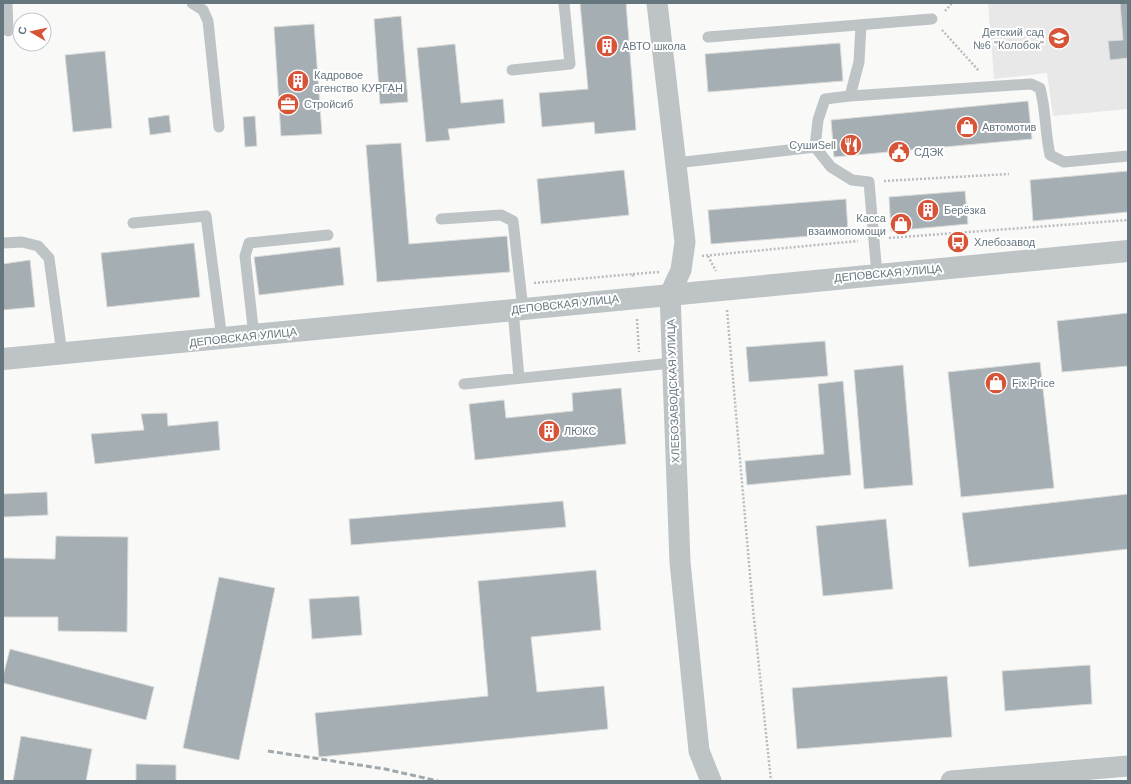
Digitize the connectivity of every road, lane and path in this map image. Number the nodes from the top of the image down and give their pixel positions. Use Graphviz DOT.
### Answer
graph roads {
  1 [pos="7,3"];
  2 [pos="192,3"];
  3 [pos="564,3"];
  4 [pos="657,3"];
  5 [pos="932,19"];
  6 [pos="861,25"];
  7 [pos="8,31"];
  8 [pos="708,37"];
  9 [pos="512,70"];
  10 [pos="992,87"];
  11 [pos="850,96"];
  12 [pos="219,127"];
  13 [pos="815,147"];
  14 [pos="1128,156"];
  15 [pos="676,163"];
  16 [pos="1009,174"];
  17 [pos="869,182"];
  18 [pos="441,219"];
  19 [pos="1128,220"];
  20 [pos="133,223"];
  21 [pos="328,235"];
  22 [pos="873,239"];
  23 [pos="3,244"];
  24 [pos="1128,251"];
  25 [pos="708,256"];
  26 [pos="684,257"];
  27 [pos="877,274"];
  28 [pos="726,289"];
  29 [pos="670,294"];
  30 [pos="518,309"];
  31 [pos="254,336"];
  32 [pos="222,339"];
  33 [pos="62,354"];
  34 [pos="3,359"];
  35 [pos="672,363"];
  36 [pos="519,378"];
  37 [pos="464,384"];
  38 [pos="1128,766"];
  39 [pos="711,781"];
  40 [pos="771,781"];
  41 [pos="951,781"];
  1 -- 7 [label="lane"];
  2 -- 12 [label="lane"];
  3 -- 9 [label="lane"];
  4 -- 15 [label="street, ХЛЕБОЗАВОДСКАЯ УЛИЦА"];
  5 -- 6 [label="lane"];
  5 -- 10 [label="path"];
  6 -- 8 [label="lane"];
  6 -- 11 [label="lane"];
  10 -- 11 [label="lane"];
  10 -- 14 [label="lane"];
  11 -- 13 [label="lane"];
  13 -- 15 [label="lane"];
  13 -- 17 [label="lane"];
  15 -- 26 [label="street, ХЛЕБОЗАВОДСКАЯ УЛИЦА"];
  16 -- 17 [label="path"];
  17 -- 22 [label="lane"];
  18 -- 30 [label="lane"];
  19 -- 22 [label="path"];
  20 -- 32 [label="lane"];
  21 -- 31 [label="lane"];
  22 -- 25 [label="path"];
  22 -- 27 [label="lane"];
  23 -- 33 [label="lane"];
  24 -- 27 [label="street, ДЕПОВСКАЯ УЛИЦА"];
  25 -- 26 [label="path"];
  25 -- 28 [label="path"];
  26 -- 29 [label="street, ХЛЕБОЗАВОДСКАЯ УЛИЦА"];
  27 -- 28 [label="street, ДЕПОВСКАЯ УЛИЦА"];
  28 -- 29 [label="street, ДЕПОВСКАЯ УЛИЦА"];
  28 -- 40 [label="path"];
  29 -- 30 [label="street, ДЕПОВСКАЯ УЛИЦА"];
  29 -- 35 [label="street, ХЛЕБОЗАВОДСКАЯ УЛИЦА"];
  30 -- 31 [label="street, ДЕПОВСКАЯ УЛИЦА"];
  30 -- 36 [label="lane"];
  31 -- 32 [label="street, ДЕПОВСКАЯ УЛИЦА"];
  32 -- 33 [label="street, ДЕПОВСКАЯ УЛИЦА"];
  33 -- 34 [label="street, ДЕПОВСКАЯ УЛИЦА"];
  35 -- 36 [label="lane"];
  35 -- 39 [label="street, ХЛЕБОЗАВОДСКАЯ УЛИЦА"];
  36 -- 37 [label="lane"];
  38 -- 41 [label="street"];
}
